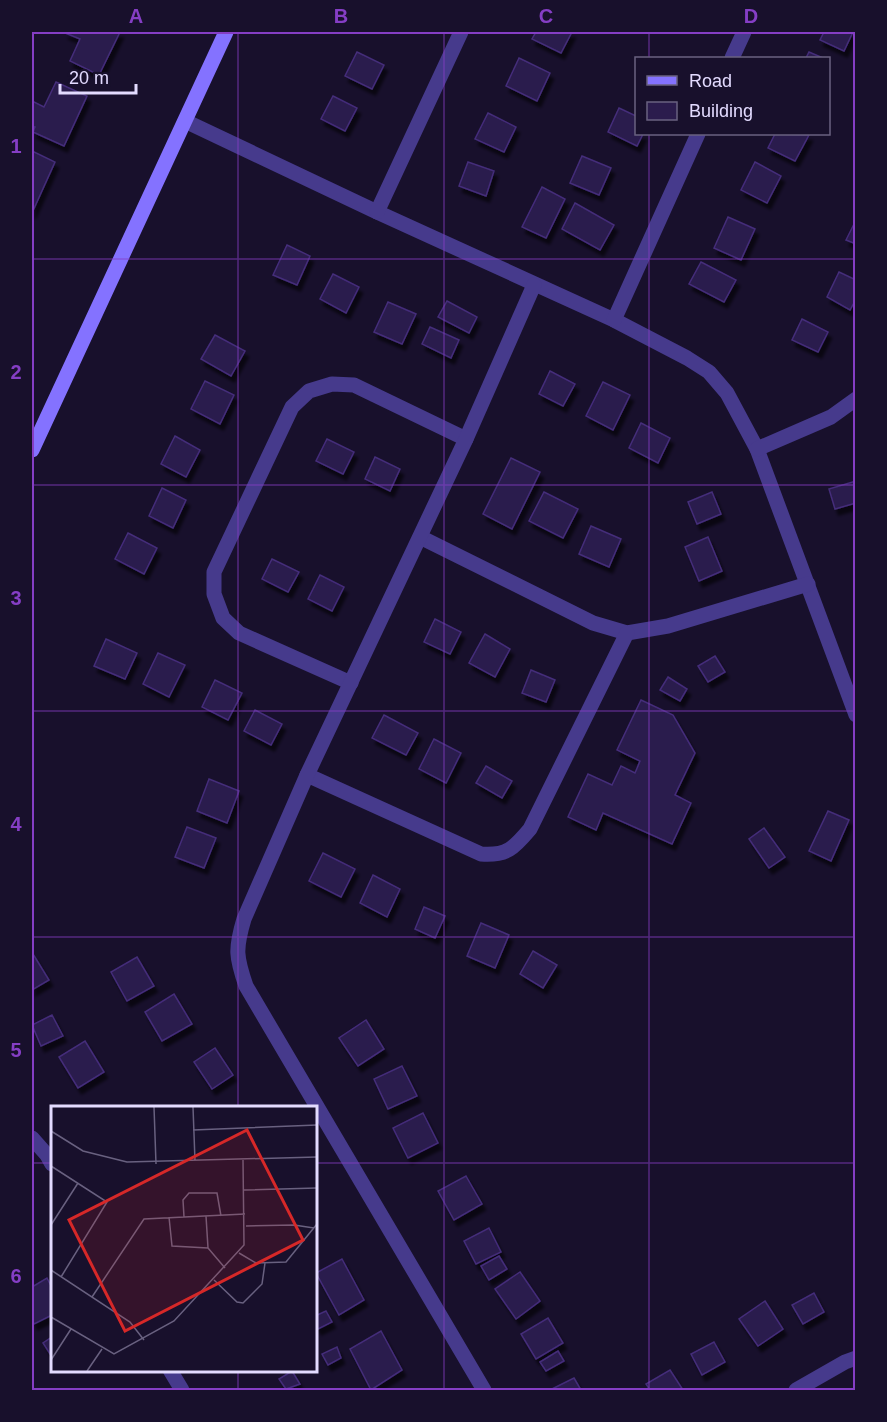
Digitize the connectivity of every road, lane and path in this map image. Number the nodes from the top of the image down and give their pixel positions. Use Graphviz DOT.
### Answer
graph roads {
  1 [pos="226,32"];
  2 [pos="461,32"];
  3 [pos="744,32"];
  4 [pos="732,57"];
  5 [pos="185,121"];
  6 [pos="698,135"];
  7 [pos="377,212"];
  8 [pos="534,285"];
  9 [pos="614,320"];
  10 [pos="855,399"];
  11 [pos="34,439"];
  12 [pos="466,439"];
  13 [pos="757,449"];
  14 [pos="420,537"];
  15 [pos="808,584"];
  16 [pos="627,633"];
  17 [pos="351,683"];
  18 [pos="852,695"];
  19 [pos="855,716"];
  20 [pos="307,775"];
  21 [pos="32,1138"];
  22 [pos="51,1162"];
  23 [pos="855,1358"];
  24 [pos="171,1371"];
  25 [pos="182,1390"];
  26 [pos="484,1390"];
  27 [pos="796,1390"];
  1 -- 5 [label="main road"];
  2 -- 7 [label="street"];
  3 -- 4 [label="street"];
  5 -- 7 [label="street"];
  5 -- 11 [label="main road"];
  6 -- 9 [label="street"];
  7 -- 8 [label="street"];
  8 -- 9 [label="street"];
  8 -- 12 [label="street"];
  9 -- 13 [label="street"];
  10 -- 13 [label="street"];
  12 -- 14 [label="street"];
  12 -- 17 [label="street"];
  13 -- 15 [label="street"];
  14 -- 16 [label="street"];
  14 -- 17 [label="street"];
  15 -- 16 [label="street"];
  15 -- 18 [label="street"];
  16 -- 20 [label="street"];
  17 -- 20 [label="street"];
  18 -- 19 [label="street"];
  20 -- 26 [label="street"];
  21 -- 22 [label="street"];
  23 -- 27 [label="street"];
  24 -- 25 [label="street"];
}
